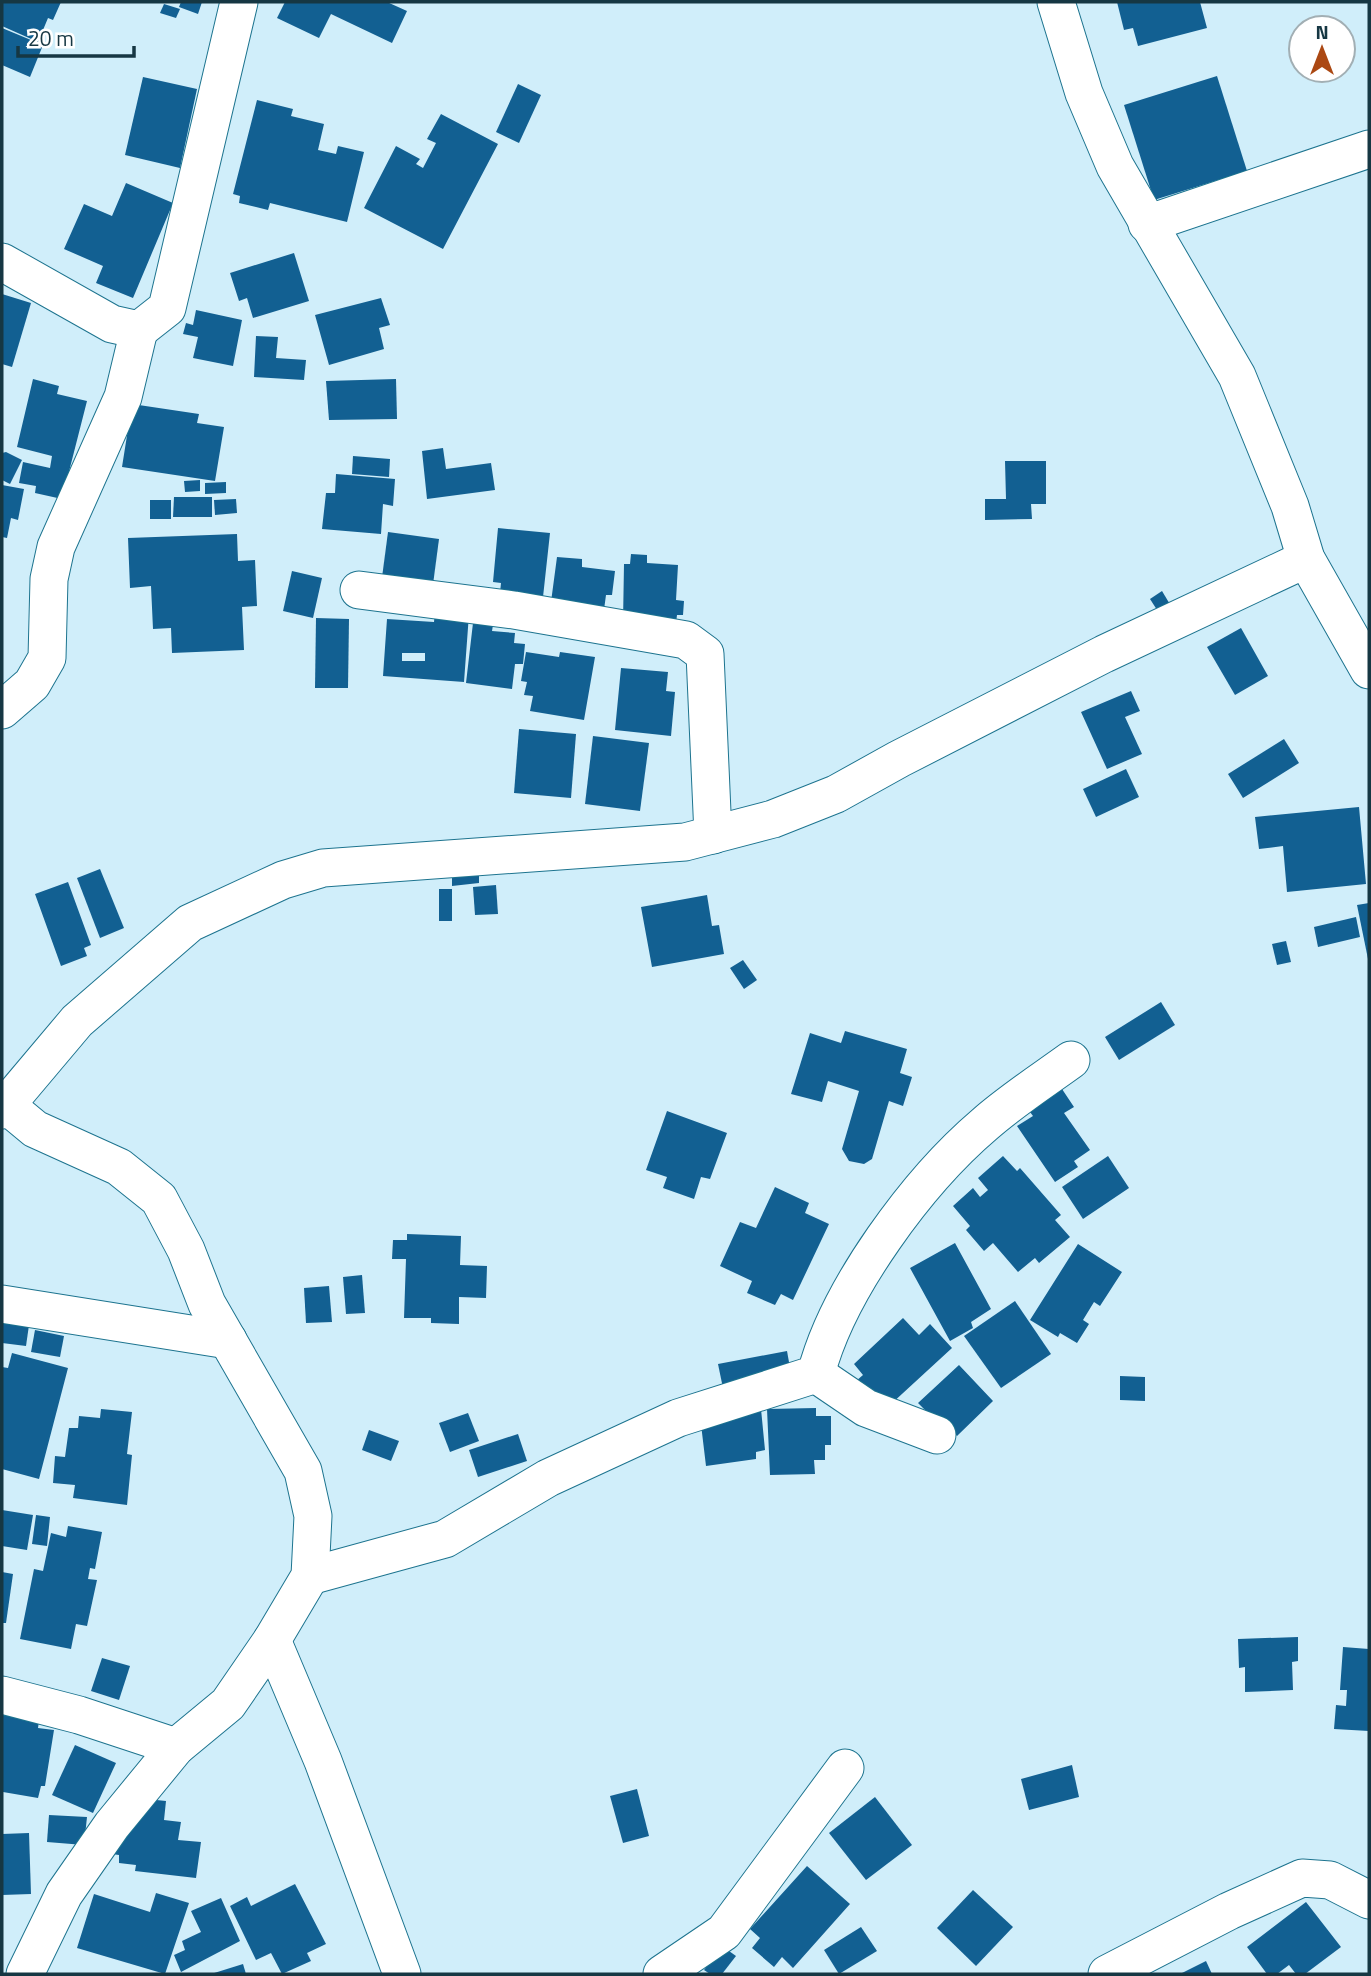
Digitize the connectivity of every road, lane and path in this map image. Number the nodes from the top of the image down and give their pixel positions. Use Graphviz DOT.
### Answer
graph roads {
  1 [pos="239,2"];
  2 [pos="1056,2"];
  3 [pos="1369,149"];
  4 [pos="1147,224"];
  5 [pos="2,261"];
  6 [pos="139,330"];
  7 [pos="1306,559"];
  8 [pos="359,590"];
  9 [pos="1369,670"];
  10 [pos="2,710"];
  11 [pos="713,835"];
  12 [pos="1070,1060"];
  13 [pos="4,1107"];
  14 [pos="2,1304"];
  15 [pos="228,1340"];
  16 [pos="816,1374"];
  17 [pos="937,1435"];
  18 [pos="310,1576"];
  19 [pos="272,1640"];
  20 [pos="2,1695"];
  21 [pos="176,1747"];
  22 [pos="845,1769"];
  23 [pos="1369,1900"];
  24 [pos="24,1974"];
  25 [pos="402,1974"];
  26 [pos="662,1974"];
  27 [pos="1107,1974"];
  1 -- 6 [label="street"];
  2 -- 4 [label="street"];
  3 -- 4 [label="street"];
  4 -- 7 [label="street"];
  5 -- 6 [label="street"];
  6 -- 10 [label="street"];
  7 -- 9 [label="street"];
  7 -- 11 [label="street"];
  8 -- 11 [label="street"];
  11 -- 13 [label="street"];
  12 -- 16 [label="street"];
  13 -- 15 [label="street"];
  14 -- 15 [label="street"];
  15 -- 18 [label="street"];
  16 -- 17 [label="street"];
  16 -- 18 [label="street"];
  18 -- 19 [label="street"];
  19 -- 21 [label="street"];
  19 -- 25 [label="street"];
  20 -- 21 [label="street"];
  21 -- 24 [label="street"];
  22 -- 26 [label="street"];
  23 -- 27 [label="street"];
}
